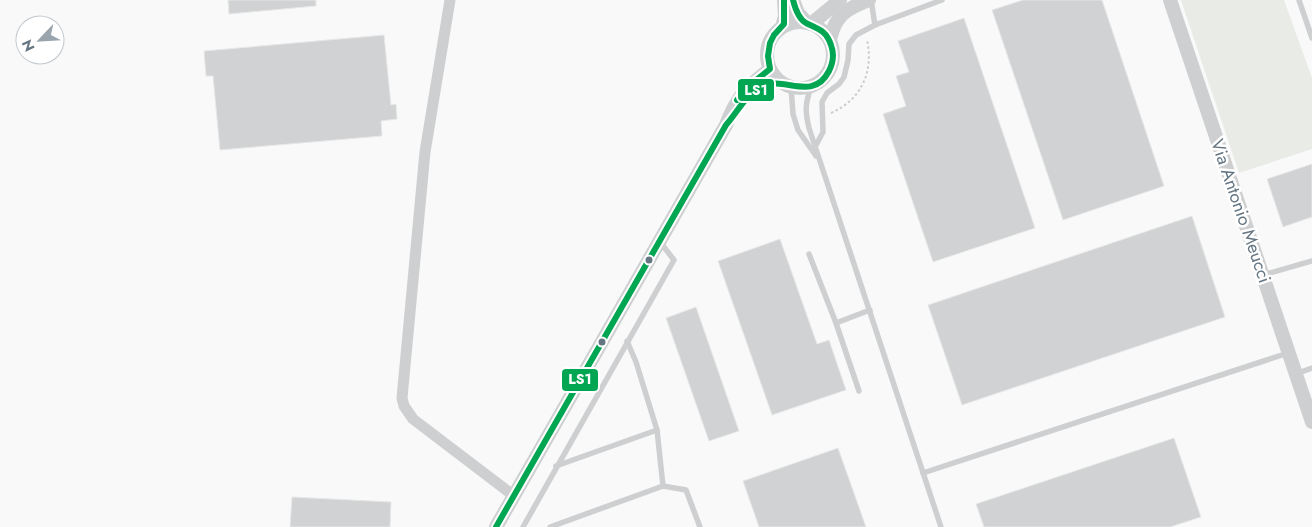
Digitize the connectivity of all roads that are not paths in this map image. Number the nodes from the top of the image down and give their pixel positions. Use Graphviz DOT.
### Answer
graph roads {
  1 [pos="450,0"];
  2 [pos="784,0"];
  3 [pos="793,0"];
  4 [pos="840,0"];
  5 [pos="870,0"];
  6 [pos="942,0"];
  7 [pos="1170,0"];
  8 [pos="1300,0"];
  9 [pos="809,23"];
  10 [pos="875,25"];
  11 [pos="782,28"];
  12 [pos="1312,37"];
  13 [pos="830,40"];
  14 [pos="770,69"];
  15 [pos="787,85"];
  16 [pos="811,87"];
  17 [pos="726,125"];
  18 [pos="815,146"];
  19 [pos="821,162"];
  20 [pos="660,241"];
  21 [pos="810,254"];
  22 [pos="1312,261"];
  23 [pos="1263,276"];
  24 [pos="870,310"];
  25 [pos="836,323"];
  26 [pos="627,342"];
  27 [pos="1288,353"];
  28 [pos="1312,368"];
  29 [pos="1295,374"];
  30 [pos="858,391"];
  31 [pos="1312,422"];
  32 [pos="657,430"];
  33 [pos="556,466"];
  34 [pos="924,473"];
  35 [pos="663,486"];
  36 [pos="514,496"];
  37 [pos="496,527"];
  38 [pos="522,527"];
  39 [pos="550,527"];
  40 [pos="700,527"];
  41 [pos="941,527"];
  1 -- 36 [label="street"];
  2 -- 11 [label="street"];
  3 -- 9 [label="street"];
  4 -- 9 [label="street"];
  5 -- 10 [label="lane"];
  5 -- 13 [label="street"];
  6 -- 10 [label="lane"];
  7 -- 23 [label="street, Via Antonio Meucci"];
  8 -- 12 [label="lane"];
  9 -- 11 [label="street"];
  9 -- 13 [label="street"];
  10 -- 18 [label="lane"];
  11 -- 14 [label="street"];
  13 -- 16 [label="street"];
  14 -- 15 [label="street"];
  14 -- 17 [label="street"];
  15 -- 16 [label="street"];
  15 -- 17 [label="street"];
  15 -- 19 [label="lane"];
  16 -- 18 [label="lane"];
  17 -- 20 [label="street"];
  18 -- 19 [label="lane"];
  19 -- 24 [label="lane"];
  20 -- 26 [label="lane"];
  20 -- 36 [label="street"];
  21 -- 25 [label="lane"];
  22 -- 23 [label="lane"];
  23 -- 27 [label="street, Via Antonio Meucci"];
  24 -- 25 [label="lane"];
  24 -- 34 [label="lane"];
  25 -- 30 [label="lane"];
  26 -- 32 [label="lane"];
  26 -- 33 [label="lane"];
  27 -- 29 [label="street, Via Antonio Meucci"];
  27 -- 34 [label="lane"];
  28 -- 29 [label="lane"];
  29 -- 31 [label="street, Via Antonio Meucci"];
  32 -- 33 [label="lane"];
  32 -- 35 [label="lane"];
  33 -- 38 [label="lane"];
  34 -- 41 [label="lane"];
  35 -- 39 [label="lane"];
  35 -- 40 [label="lane"];
  36 -- 37 [label="street"];
}
